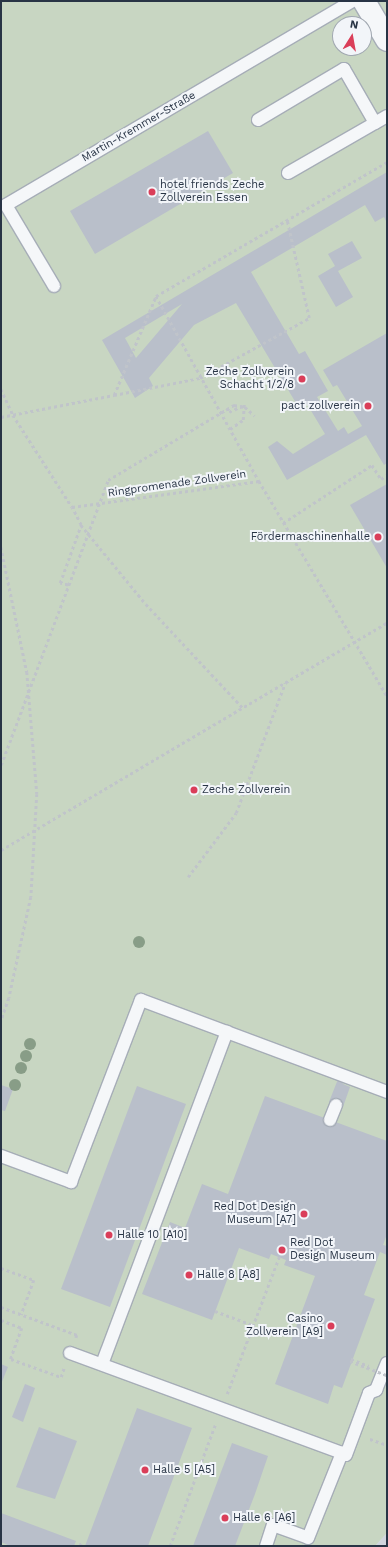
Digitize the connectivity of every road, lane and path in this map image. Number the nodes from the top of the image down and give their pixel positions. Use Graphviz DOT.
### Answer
graph roads {
  1 [pos="352,1"];
  2 [pos="364,1"];
  3 [pos="387,40"];
  4 [pos="387,116"];
  5 [pos="258,120"];
  6 [pos="374,123"];
  7 [pos="387,162"];
  8 [pos="288,173"];
  9 [pos="287,220"];
  10 [pos="54,286"];
  11 [pos="156,296"];
  12 [pos="200,378"];
  13 [pos="1,389"];
  14 [pos="114,395"];
  15 [pos="227,408"];
  16 [pos="13,415"];
  17 [pos="254,416"];
  18 [pos="1,417"];
  19 [pos="230,429"];
  20 [pos="387,475"];
  21 [pos="259,480"];
  22 [pos="72,507"];
  23 [pos="283,523"];
  24 [pos="81,525"];
  25 [pos="1,547"];
  26 [pos="68,585"];
  27 [pos="387,623"];
  28 [pos="354,642"];
  29 [pos="285,683"];
  30 [pos="387,696"];
  31 [pos="243,708"];
  32 [pos="1,765"];
  33 [pos="36,829"];
  34 [pos="1,850"];
  35 [pos="188,877"];
  36 [pos="1,1021"];
  37 [pos="227,1032"];
  38 [pos="387,1092"];
  39 [pos="336,1105"];
  40 [pos="330,1120"];
  41 [pos="1,1156"];
  42 [pos="1,1268"];
  43 [pos="1,1307"];
  44 [pos="215,1311"];
  45 [pos="21,1315"];
  46 [pos="1,1320"];
  47 [pos="253,1325"];
  48 [pos="70,1352"];
  49 [pos="387,1363"];
  50 [pos="102,1364"];
  51 [pos="373,1368"];
  52 [pos="387,1375"];
  53 [pos="342,1453"];
  54 [pos="81,1542"];
  55 [pos="80,1546"];
  56 [pos="266,1546"];
  1 -- 10 [label="lane, Martin-Kremmer-Straße"];
  2 -- 3 [label="street"];
  4 -- 6 [label="lane"];
  5 -- 6 [label="lane"];
  6 -- 8 [label="lane"];
  7 -- 9 [label="path"];
  9 -- 11 [label="path"];
  9 -- 12 [label="path"];
  11 -- 12 [label="path"];
  11 -- 14 [label="path"];
  12 -- 14 [label="path"];
  12 -- 21 [label="path"];
  13 -- 16 [label="path"];
  14 -- 16 [label="path"];
  15 -- 17 [label="path, bridge"];
  15 -- 19 [label="path, bridge"];
  15 -- 26 [label="path, bridge"];
  16 -- 18 [label="path"];
  16 -- 22 [label="path"];
  20 -- 23 [label="path"];
  21 -- 22 [label="path, Ringpromenade Zollverein"];
  21 -- 23 [label="path, Ringpromenade Zollverein"];
  22 -- 24 [label="path"];
  23 -- 28 [label="path, Ringpromenade Zollverein"];
  24 -- 26 [label="path"];
  24 -- 31 [label="path"];
  25 -- 33 [label="path"];
  26 -- 32 [label="path, bridge"];
  27 -- 28 [label="path"];
  28 -- 29 [label="path"];
  28 -- 30 [label="path, Ringpromenade Zollverein"];
  29 -- 31 [label="path"];
  29 -- 35 [label="path"];
  31 -- 33 [label="path"];
  33 -- 34 [label="path"];
  33 -- 36 [label="path"];
  37 -- 38 [label="lane"];
  37 -- 41 [label="lane"];
  37 -- 50 [label="lane"];
  39 -- 40 [label="lane"];
  42 -- 45 [label="path"];
  43 -- 45 [label="path"];
  44 -- 47 [label="path"];
  45 -- 48 [label="path"];
  46 -- 48 [label="path"];
  48 -- 50 [label="lane"];
  49 -- 53 [label="lane"];
  50 -- 53 [label="lane"];
  51 -- 52 [label="path, bridge"];
  53 -- 56 [label="lane"];
  54 -- 55 [label="path"];
}
